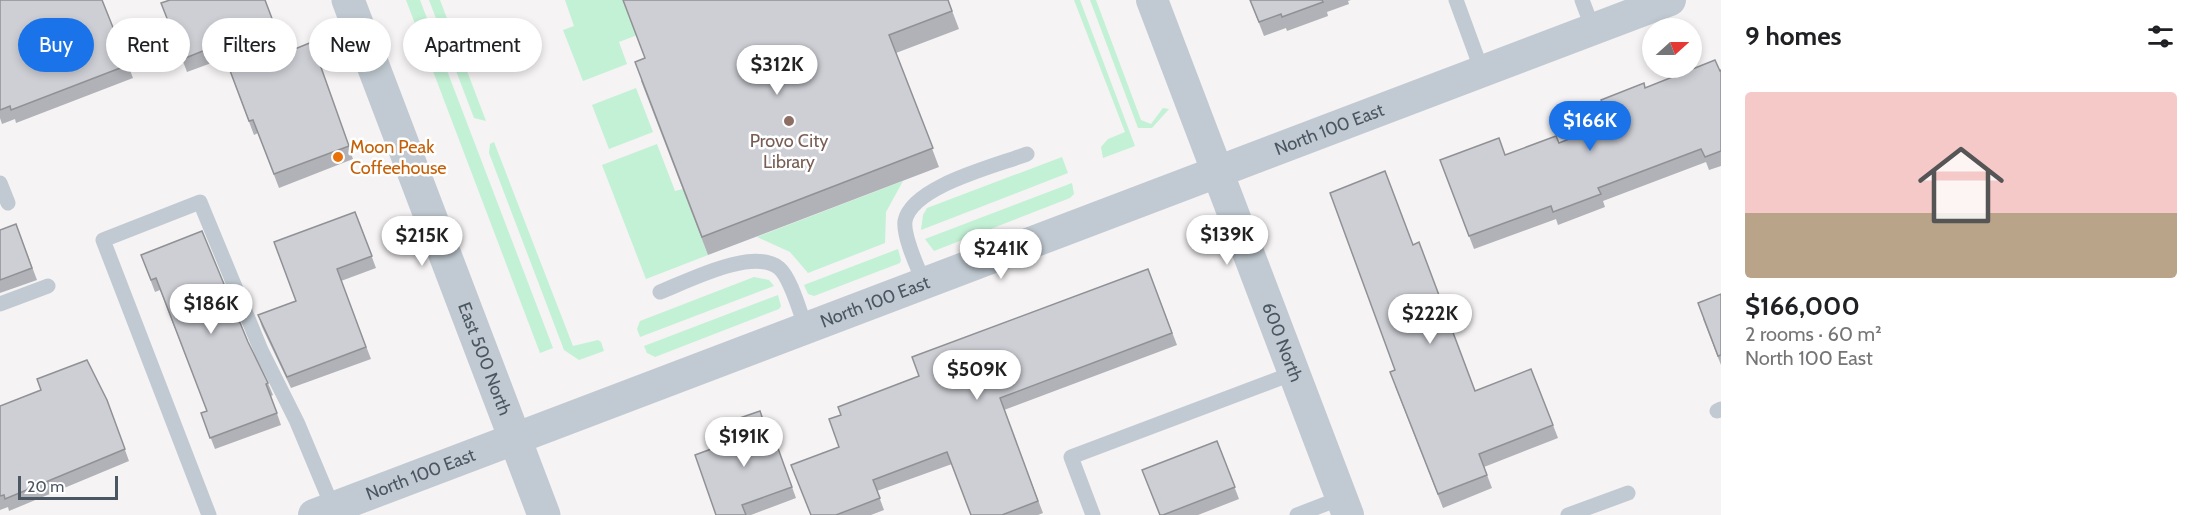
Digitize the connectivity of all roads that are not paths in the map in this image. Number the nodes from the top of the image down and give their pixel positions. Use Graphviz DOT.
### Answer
graph roads {
  1 [pos="348,0"];
  2 [pos="1152,0"];
  3 [pos="1456,0"];
  4 [pos="1582,0"];
  5 [pos="1670,0"];
  6 [pos="1593,29"];
  7 [pos="1482,71"];
  8 [pos="1027,154"];
  9 [pos="1218,171"];
  10 [pos="0,183"];
  11 [pos="8,203"];
  12 [pos="924,283"];
  13 [pos="48,286"];
  14 [pos="660,292"];
  15 [pos="0,304"];
  16 [pos="806,328"];
  17 [pos="1294,373"];
  18 [pos="514,439"];
  19 [pos="1628,493"];
  20 [pos="1344,506"];
  21 [pos="323,511"];
  22 [pos="210,515"];
  23 [pos="544,515"];
  24 [pos="1093,515"];
  25 [pos="1297,515"];
  26 [pos="1568,515"];
  1 -- 18 [label="street, East 500 North"];
  2 -- 9 [label="street, 600 North"];
  3 -- 7 [label="lane"];
  4 -- 6 [label="lane"];
  5 -- 6 [label="street, North 100 East"];
  6 -- 7 [label="street, North 100 East"];
  7 -- 9 [label="street, North 100 East"];
  8 -- 12 [label="lane"];
  9 -- 12 [label="street, North 100 East"];
  9 -- 17 [label="street, 600 North"];
  10 -- 11 [label="lane"];
  12 -- 16 [label="street, North 100 East"];
  13 -- 15 [label="lane"];
  14 -- 16 [label="lane"];
  16 -- 18 [label="street, North 100 East"];
  17 -- 20 [label="street, 600 North"];
  17 -- 24 [label="lane"];
  18 -- 21 [label="street, North 100 East"];
  18 -- 23 [label="street, East 500 North"];
  19 -- 26 [label="lane"];
  20 -- 25 [label="lane"];
  21 -- 22 [label="lane"];
}
